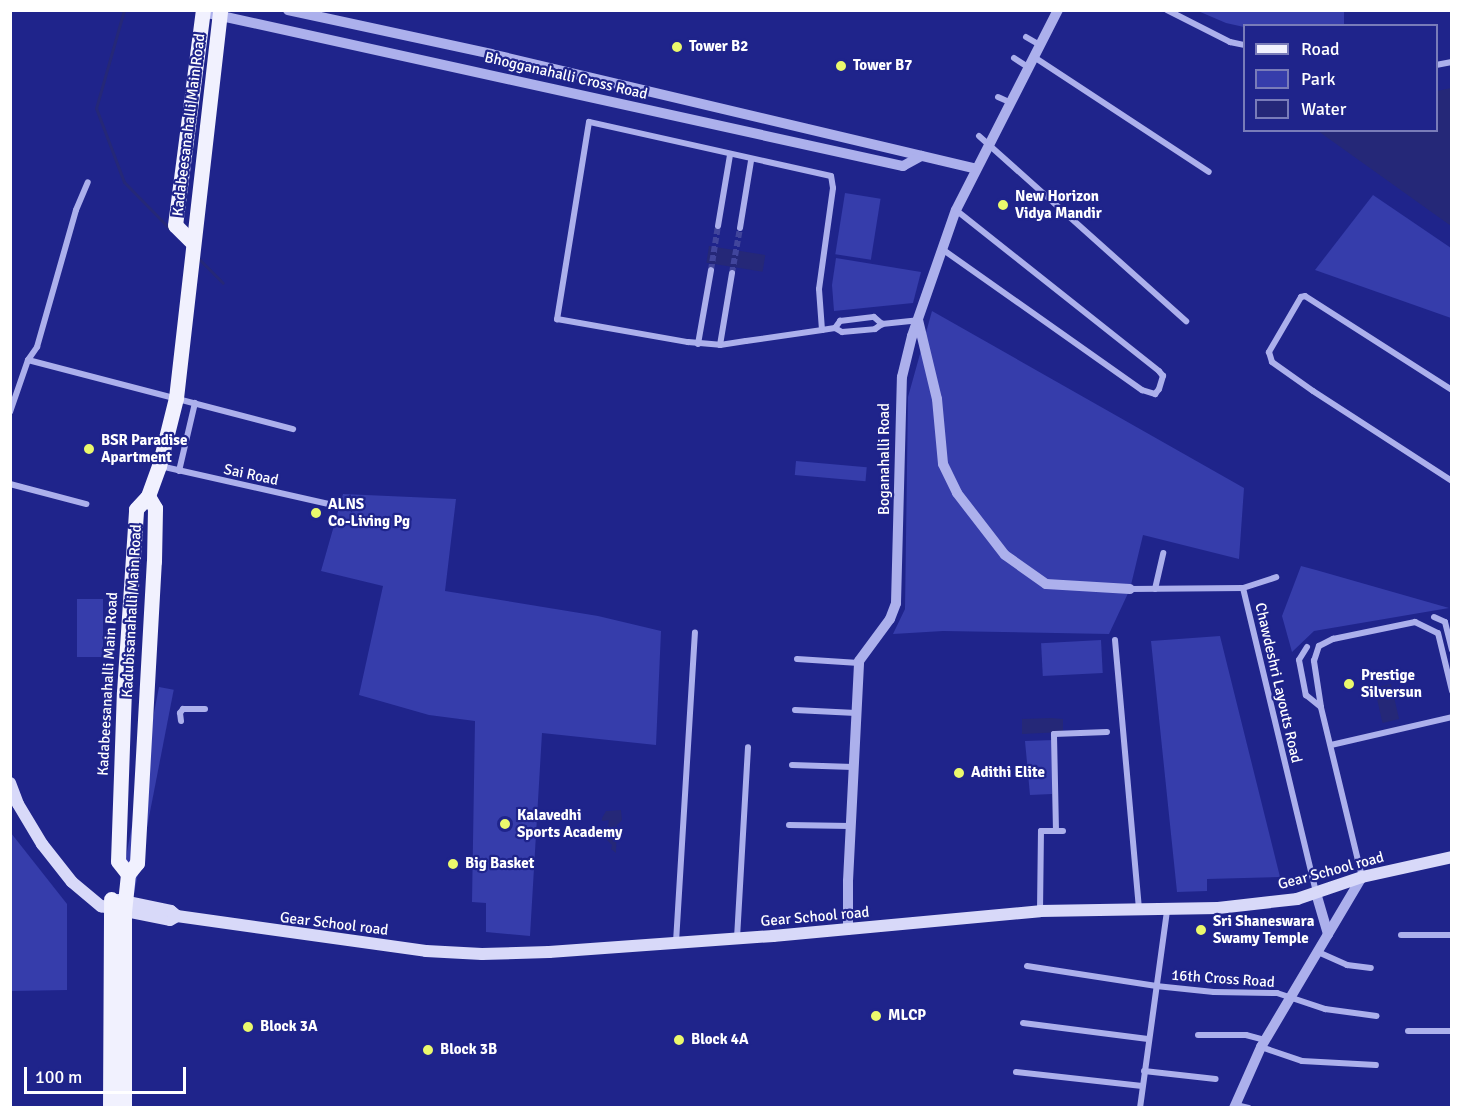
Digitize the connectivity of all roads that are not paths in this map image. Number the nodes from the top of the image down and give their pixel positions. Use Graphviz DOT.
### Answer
graph roads {
  1 [pos="288,10"];
  2 [pos="1058,10"];
  3 [pos="1167,10"];
  4 [pos="203,11"];
  5 [pos="220,13"];
  6 [pos="1026,37"];
  7 [pos="1040,45"];
  8 [pos="1243,45"];
  9 [pos="490,54"];
  10 [pos="1034,57"];
  11 [pos="1014,58"];
  12 [pos="1028,67"];
  13 [pos="485,73"];
  14 [pos="998,97"];
  15 [pos="1009,102"];
  16 [pos="979,136"];
  17 [pos="988,144"];
  18 [pos="730,155"];
  19 [pos="921,156"];
  20 [pos="751,161"];
  21 [pos="976,169"];
  22 [pos="1209,172"];
  23 [pos="88,182"];
  24 [pos="956,210"];
  25 [pos="718,226"];
  26 [pos="740,228"];
  27 [pos="194,243"];
  28 [pos="942,249"];
  29 [pos="711,270"];
  30 [pos="732,273"];
  31 [pos="918,320"];
  32 [pos="1186,321"];
  33 [pos="882,324"];
  34 [pos="835,328"];
  35 [pos="822,330"];
  36 [pos="698,344"];
  37 [pos="720,345"];
  38 [pos="28,360"];
  39 [pos="1452,390"];
  40 [pos="176,398"];
  41 [pos="195,403"];
  42 [pos="10,412"];
  43 [pos="293,429"];
  44 [pos="159,466"];
  45 [pos="179,471"];
  46 [pos="1452,481"];
  47 [pos="10,483"];
  48 [pos="148,496"];
  49 [pos="86,504"];
  50 [pos="338,506"];
  51 [pos="1163,554"];
  52 [pos="1276,577"];
  53 [pos="1243,588"];
  54 [pos="1130,589"];
  55 [pos="1155,589"];
  56 [pos="1434,617"];
  57 [pos="695,633"];
  58 [pos="1115,640"];
  59 [pos="1307,647"];
  60 [pos="1452,650"];
  61 [pos="126,658"];
  62 [pos="149,658"];
  63 [pos="797,659"];
  64 [pos="859,663"];
  65 [pos="1451,688"];
  66 [pos="1321,707"];
  67 [pos="204,709"];
  68 [pos="795,710"];
  69 [pos="856,713"];
  70 [pos="1452,717"];
  71 [pos="181,721"];
  72 [pos="1107,732"];
  73 [pos="1330,745"];
  74 [pos="748,747"];
  75 [pos="792,765"];
  76 [pos="853,767"];
  77 [pos="10,783"];
  78 [pos="789,825"];
  79 [pos="850,826"];
  80 [pos="1452,857"];
  81 [pos="128,874"];
  82 [pos="1362,877"];
  83 [pos="1316,893"];
  84 [pos="117,905"];
  85 [pos="1040,911"];
  86 [pos="1139,911"];
  87 [pos="1167,911"];
  88 [pos="848,930"];
  89 [pos="1328,933"];
  90 [pos="1401,935"];
  91 [pos="1452,935"];
  92 [pos="737,938"];
  93 [pos="676,943"];
  94 [pos="1318,951"];
  95 [pos="1027,966"];
  96 [pos="1371,968"];
  97 [pos="1156,986"];
  98 [pos="1288,998"];
  99 [pos="1377,1016"];
  100 [pos="1023,1023"];
  101 [pos="1408,1031"];
  102 [pos="1452,1031"];
  103 [pos="1198,1035"];
  104 [pos="1148,1039"];
  105 [pos="1263,1043"];
  106 [pos="1376,1065"];
  107 [pos="1144,1071"];
  108 [pos="1016,1072"];
  109 [pos="1216,1079"];
  110 [pos="1142,1086"];
  111 [pos="1235,1106"];
  112 [pos="110,1107"];
  113 [pos="124,1107"];
  114 [pos="1140,1107"];
  115 [pos="1250,1107"];
  1 -- 9 [label="street, Bhogganahalli Cross Road"];
  2 -- 7 [label="street, Boganahalli Road"];
  3 -- 8 [label="street"];
  4 -- 5 [label="street, Bhogganahalli Cross Road"];
  4 -- 27 [label="main road, Kadabeesanahalli Main Road"];
  5 -- 13 [label="street, Bhogganahalli Cross Road"];
  5 -- 27 [label="main road, Kadabeesanahalli Main Road"];
  6 -- 7 [label="street"];
  7 -- 10 [label="street, Boganahalli Road"];
  9 -- 13 [label="street"];
  9 -- 19 [label="street, Bhogganahalli Cross Road"];
  10 -- 12 [label="street, Boganahalli Road"];
  10 -- 22 [label="street"];
  11 -- 12 [label="street"];
  12 -- 15 [label="street, Boganahalli Road"];
  13 -- 19 [label="street, Bhogganahalli Cross Road"];
  14 -- 15 [label="street"];
  15 -- 17 [label="street, Boganahalli Road"];
  16 -- 17 [label="street"];
  17 -- 21 [label="street, Boganahalli Road"];
  17 -- 32 [label="street"];
  18 -- 20 [label="street"];
  18 -- 25 [label="street"];
  18 -- 36 [label="street"];
  19 -- 21 [label="street, Bhogganahalli Cross Road"];
  20 -- 26 [label="street"];
  20 -- 35 [label="street"];
  21 -- 24 [label="street, Boganahalli Road"];
  23 -- 38 [label="street"];
  24 -- 28 [label="street, Boganahalli Road"];
  24 -- 28 [label="street"];
  27 -- 40 [label="main road"];
  28 -- 31 [label="street, Boganahalli Road"];
  29 -- 36 [label="street"];
  30 -- 37 [label="street"];
  31 -- 33 [label="street"];
  31 -- 54 [label="street"];
  31 -- 64 [label="street, Boganahalli Road"];
  33 -- 34 [label="street"];
  33 -- 34 [label="street"];
  34 -- 35 [label="street"];
  35 -- 37 [label="street"];
  36 -- 37 [label="street"];
  38 -- 40 [label="street"];
  38 -- 42 [label="street"];
  39 -- 46 [label="street"];
  40 -- 41 [label="street"];
  40 -- 44 [label="main road"];
  41 -- 43 [label="street"];
  41 -- 45 [label="street"];
  44 -- 45 [label="street, Sai Road"];
  44 -- 48 [label="main road"];
  45 -- 50 [label="street, Sai Road"];
  47 -- 49 [label="street"];
  48 -- 61 [label="main road, Kadabeesanahalli Main Road"];
  48 -- 62 [label="main road, Kadubisanahalli Main Road"];
  51 -- 55 [label="street"];
  52 -- 53 [label="street"];
  53 -- 55 [label="street, Chawdeshri Layouts Road"];
  53 -- 83 [label="street, Chawdeshri Layouts Road"];
  54 -- 55 [label="street, Chawdeshri Layouts Road"];
  56 -- 60 [label="street"];
  57 -- 93 [label="street"];
  58 -- 86 [label="street"];
  59 -- 66 [label="street"];
  61 -- 62 [label="main road"];
  61 -- 81 [label="main road, Kadabeesanahalli Main Road"];
  62 -- 81 [label="main road, Kadubisanahalli Main Road"];
  63 -- 64 [label="street"];
  64 -- 69 [label="street, Boganahalli Road"];
  65 -- 66 [label="street"];
  66 -- 73 [label="street"];
  67 -- 71 [label="street"];
  68 -- 69 [label="street"];
  69 -- 76 [label="street, Boganahalli Road"];
  70 -- 73 [label="street"];
  72 -- 85 [label="street"];
  73 -- 82 [label="street"];
  74 -- 92 [label="street"];
  75 -- 76 [label="street"];
  76 -- 79 [label="street, Boganahalli Road"];
  77 -- 84 [label="main road, Gear School road"];
  78 -- 79 [label="street"];
  79 -- 88 [label="street, Boganahalli Road"];
  80 -- 82 [label="main road, Gear School road"];
  81 -- 84 [label="main road, Kadubisanahalli Main Road"];
  82 -- 83 [label="main road, Gear School road"];
  82 -- 89 [label="street"];
  83 -- 87 [label="main road, Gear School road"];
  83 -- 89 [label="street"];
  84 -- 93 [label="main road, Gear School road"];
  84 -- 112 [label="main road"];
  84 -- 113 [label="main road"];
  85 -- 86 [label="main road, Gear School road"];
  85 -- 88 [label="main road, Gear School road"];
  86 -- 87 [label="main road, Gear School road"];
  87 -- 97 [label="street"];
  88 -- 92 [label="main road, Gear School road"];
  89 -- 94 [label="street"];
  90 -- 91 [label="street"];
  92 -- 93 [label="main road, Gear School road"];
  94 -- 96 [label="street"];
  94 -- 98 [label="street"];
  95 -- 97 [label="street, 16th Cross Road"];
  97 -- 98 [label="street, 16th Cross Road"];
  97 -- 104 [label="street"];
  98 -- 99 [label="street, 16th Cross Road"];
  98 -- 105 [label="street"];
  100 -- 104 [label="street"];
  101 -- 102 [label="street"];
  103 -- 105 [label="street"];
  104 -- 107 [label="street"];
  105 -- 106 [label="street"];
  105 -- 111 [label="street"];
  107 -- 109 [label="street"];
  107 -- 110 [label="street"];
  108 -- 110 [label="street"];
  110 -- 114 [label="street"];
  111 -- 115 [label="street"];
}
